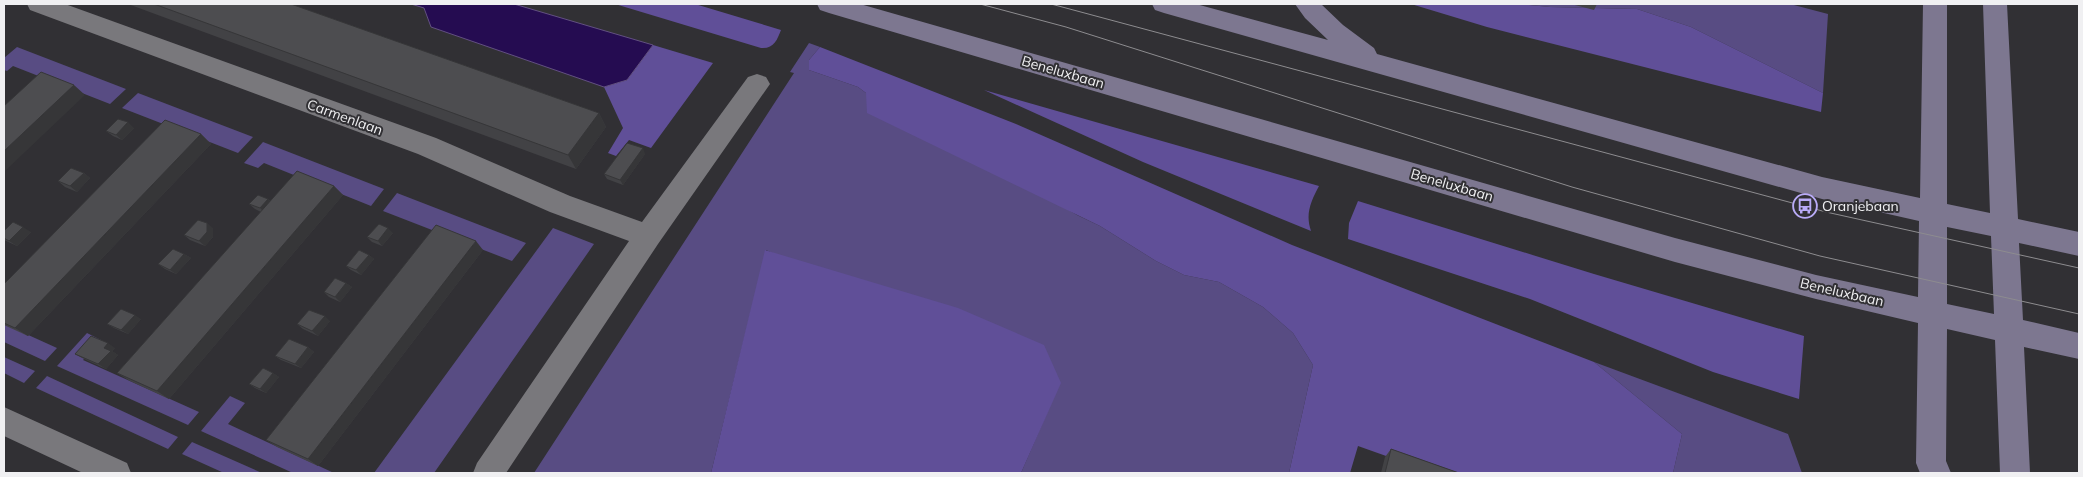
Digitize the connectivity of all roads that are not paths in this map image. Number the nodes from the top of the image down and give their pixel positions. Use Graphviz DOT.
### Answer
graph roads {
  1 [pos="39,4"];
  2 [pos="829,4"];
  3 [pos="1164,4"];
  4 [pos="1307,4"];
  5 [pos="1935,4"];
  6 [pos="1995,4"];
  7 [pos="1381,65"];
  8 [pos="757,84"];
  9 [pos="648,236"];
  10 [pos="2079,244"];
  11 [pos="2079,346"];
  12 [pos="4,421"];
  13 [pos="116,473"];
  14 [pos="488,473"];
  15 [pos="1936,473"];
  16 [pos="2015,473"];
  1 -- 9 [label="street, Carmenlaan"];
  2 -- 11 [label="main road, Beneluxbaan"];
  3 -- 7 [label="main road"];
  4 -- 7 [label="main road"];
  5 -- 15 [label="main road"];
  6 -- 16 [label="main road"];
  7 -- 10 [label="main road"];
  8 -- 9 [label="street"];
  9 -- 14 [label="street"];
  12 -- 13 [label="street"];
}
